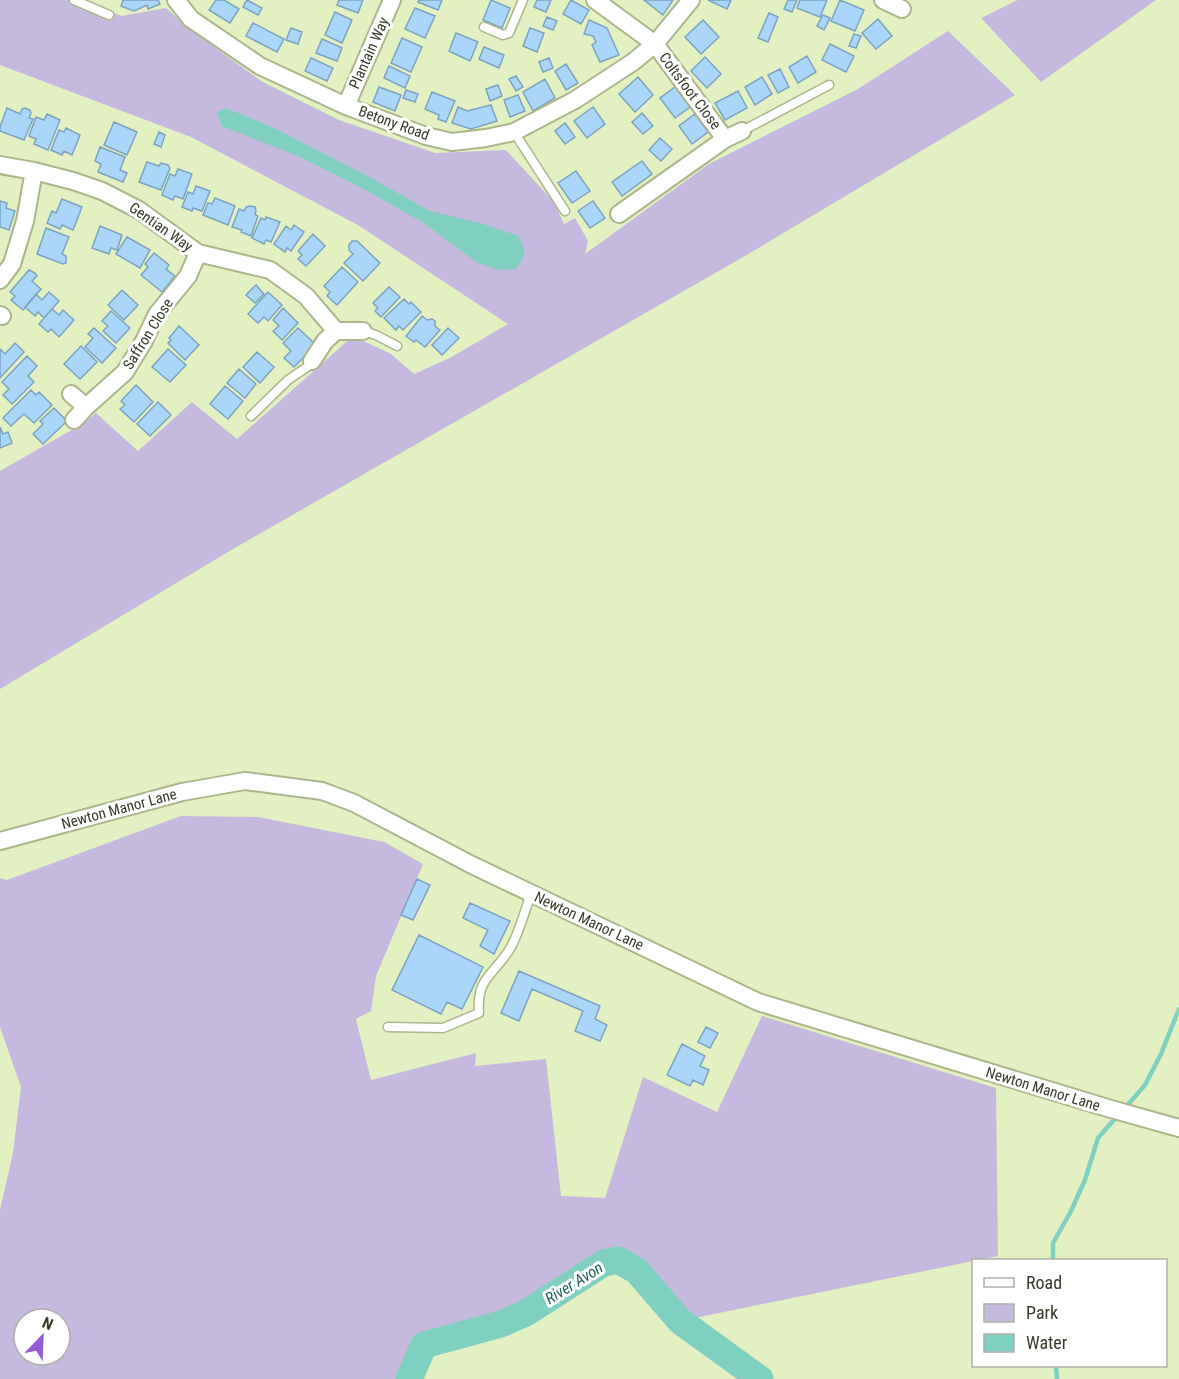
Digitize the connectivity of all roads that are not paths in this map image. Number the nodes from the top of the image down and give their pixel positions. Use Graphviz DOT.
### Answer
graph roads {
  1 [pos="74,0"];
  2 [pos="176,0"];
  3 [pos="392,0"];
  4 [pos="523,0"];
  5 [pos="595,0"];
  6 [pos="691,0"];
  7 [pos="883,0"];
  8 [pos="902,9"];
  9 [pos="109,15"];
  10 [pos="484,27"];
  11 [pos="655,44"];
  12 [pos="830,85"];
  13 [pos="346,106"];
  14 [pos="742,131"];
  15 [pos="514,132"];
  16 [pos="725,139"];
  17 [pos="0,165"];
  18 [pos="34,171"];
  19 [pos="565,212"];
  20 [pos="619,214"];
  21 [pos="198,253"];
  22 [pos="0,280"];
  23 [pos="336,331"];
  24 [pos="363,331"];
  25 [pos="397,346"];
  26 [pos="312,361"];
  27 [pos="71,394"];
  28 [pos="86,406"];
  29 [pos="251,416"];
  30 [pos="74,420"];
  31 [pos="0,841"];
  32 [pos="531,893"];
  33 [pos="388,1027"];
  34 [pos="1179,1128"];
  1 -- 9 [label="lane"];
  2 -- 13 [label="street, Betony Road"];
  3 -- 13 [label="street, Plantain Way"];
  4 -- 10 [label="lane"];
  5 -- 11 [label="street, Coltsfoot Close"];
  6 -- 11 [label="street, Betony Road"];
  7 -- 8 [label="street"];
  11 -- 15 [label="street, Betony Road"];
  11 -- 16 [label="street, Coltsfoot Close"];
  12 -- 14 [label="lane"];
  13 -- 15 [label="street, Betony Road"];
  14 -- 16 [label="street, Coltsfoot Close"];
  15 -- 19 [label="lane"];
  16 -- 20 [label="street, Coltsfoot Close"];
  17 -- 18 [label="street, Gentian Way"];
  18 -- 21 [label="street, Gentian Way"];
  18 -- 22 [label="street"];
  21 -- 23 [label="street, Gentian Way"];
  21 -- 28 [label="street, Saffron Close"];
  23 -- 24 [label="street"];
  23 -- 26 [label="street"];
  24 -- 25 [label="lane"];
  26 -- 29 [label="lane"];
  27 -- 28 [label="street"];
  28 -- 30 [label="street, Saffron Close"];
  31 -- 32 [label="street, Newton Manor Lane"];
  32 -- 33 [label="lane"];
  32 -- 34 [label="street, Newton Manor Lane"];
}
